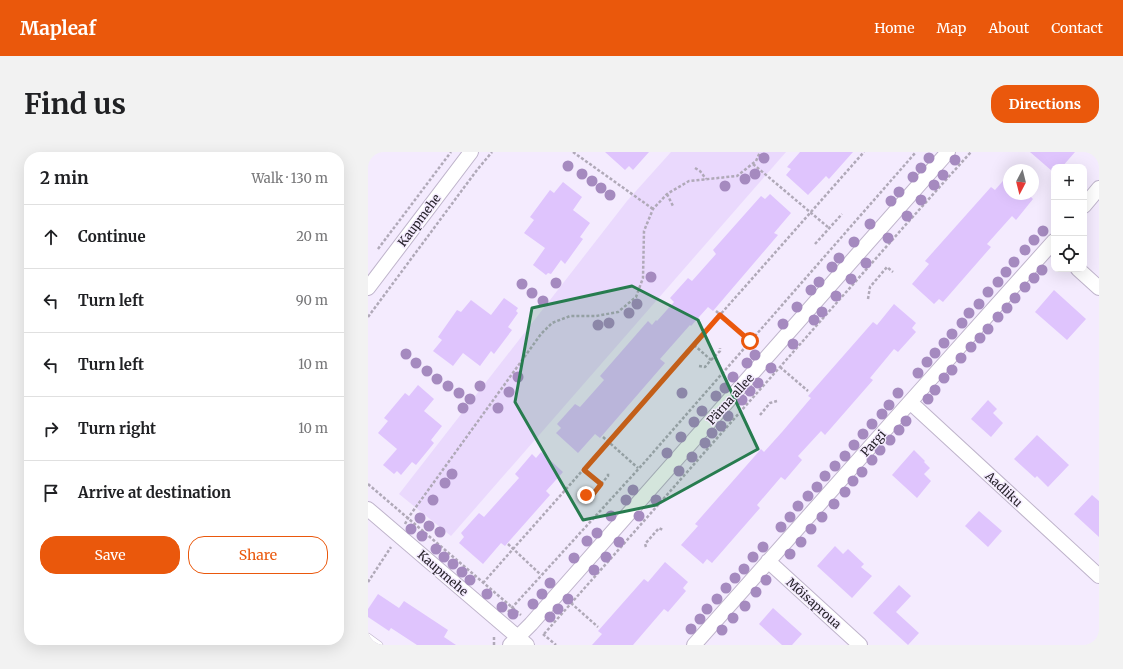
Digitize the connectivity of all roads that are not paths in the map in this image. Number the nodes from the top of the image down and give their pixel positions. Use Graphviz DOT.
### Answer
graph roads {
  1 [pos="470,152"];
  2 [pos="948,152"];
  3 [pos="1099,188"];
  4 [pos="1087,202"];
  5 [pos="1051,246"];
  6 [pos="1081,272"];
  7 [pos="368,288"];
  8 [pos="1099,288"];
  9 [pos="910,402"];
  10 [pos="368,509"];
  11 [pos="768,561"];
  12 [pos="1099,576"];
  13 [pos="368,637"];
  14 [pos="518,642"];
  15 [pos="379,645"];
  16 [pos="694,645"];
  17 [pos="860,645"];
  1 -- 7 [label="street, Kaupmehe"];
  2 -- 14 [label="street, Pärna allee"];
  3 -- 4 [label="street"];
  5 -- 9 [label="street, Pargi"];
  6 -- 8 [label="street"];
  9 -- 11 [label="street, Pargi"];
  9 -- 12 [label="street, Aadliku"];
  10 -- 14 [label="street, Kaupmehe"];
  11 -- 16 [label="street, Pargi"];
  11 -- 17 [label="street, Mõisaproua"];
  13 -- 15 [label="lane"];
}
